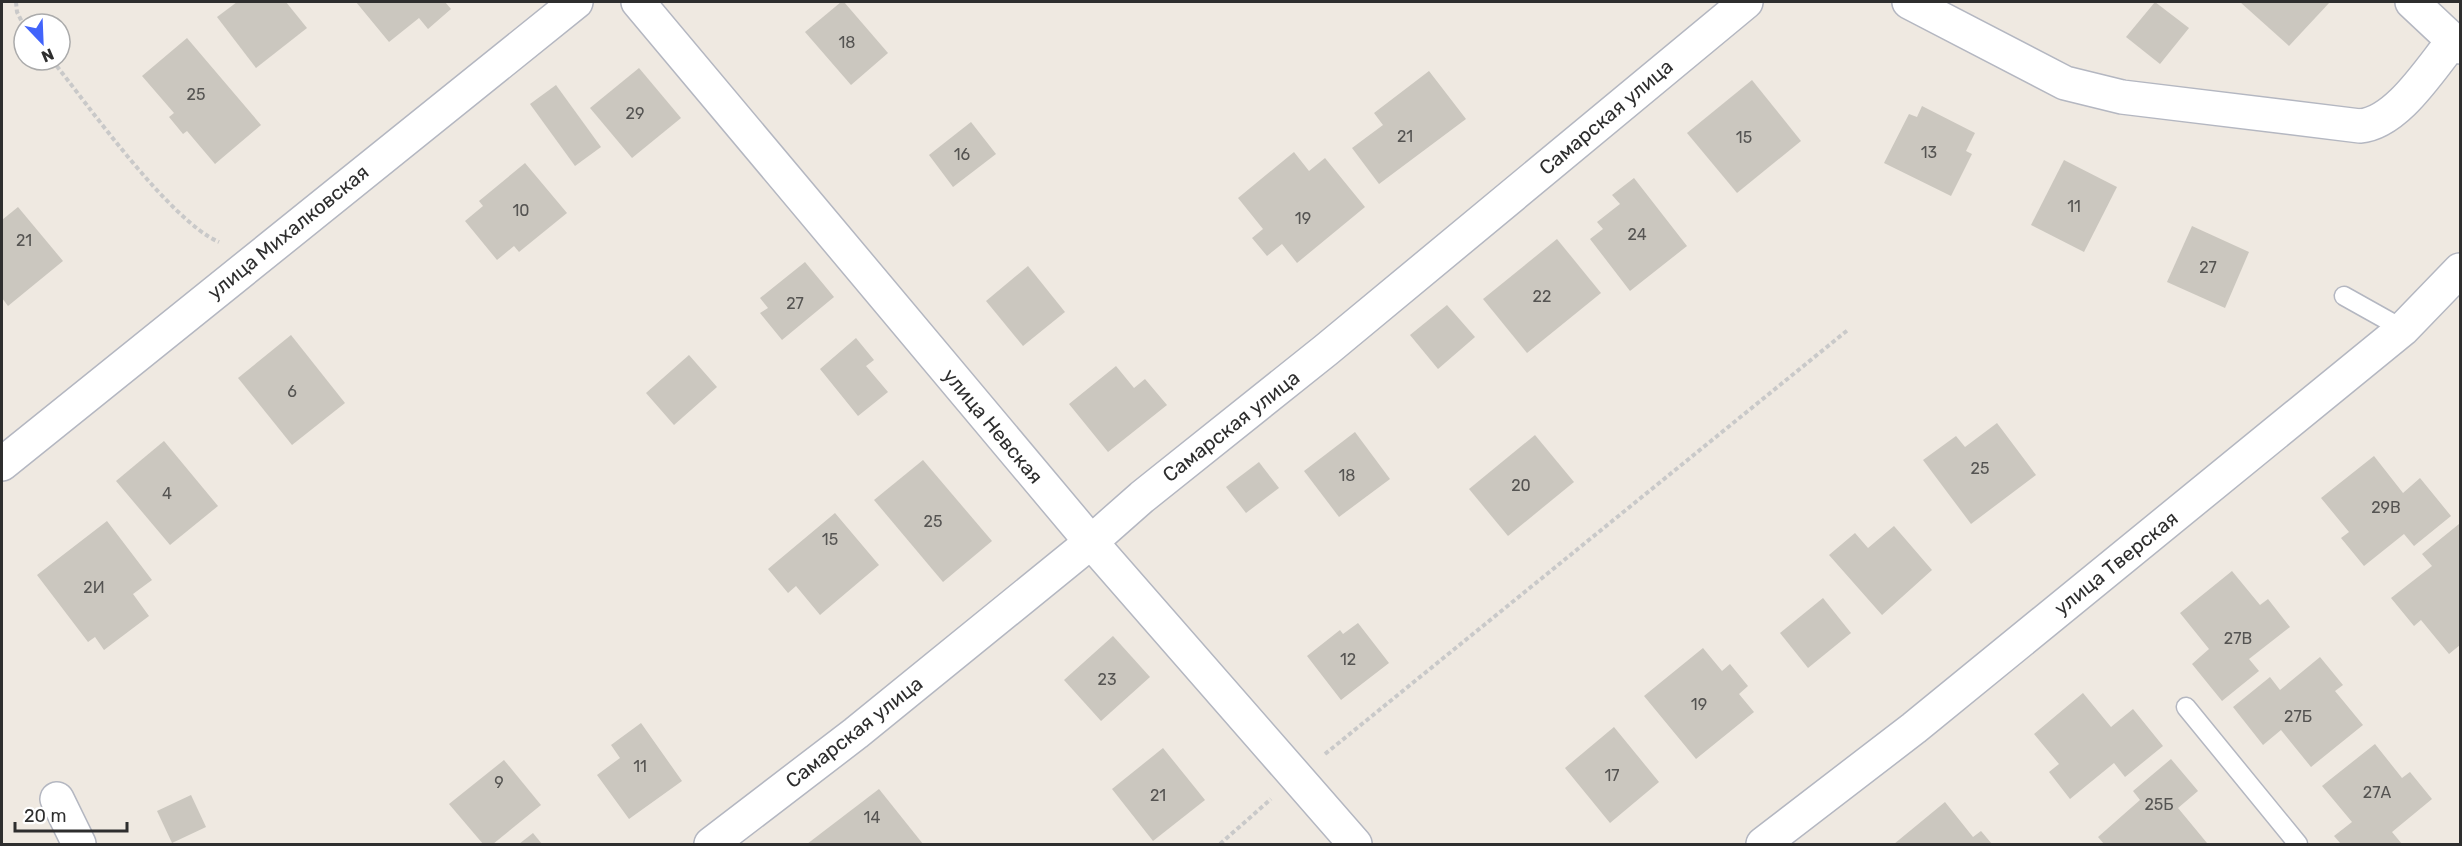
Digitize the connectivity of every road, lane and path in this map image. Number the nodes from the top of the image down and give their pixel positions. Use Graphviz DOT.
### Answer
graph roads {
  1 [pos="576,2"];
  2 [pos="638,2"];
  3 [pos="1746,2"];
  4 [pos="1909,2"];
  5 [pos="2412,2"];
  6 [pos="2457,44"];
  7 [pos="62,72"];
  8 [pos="260,255"];
  9 [pos="2460,270"];
  10 [pos="2344,296"];
  11 [pos="1848,329"];
  12 [pos="2403,329"];
  13 [pos="2,464"];
  14 [pos="1091,542"];
  15 [pos="2186,707"];
  16 [pos="1298,776"];
  17 [pos="57,799"];
  18 [pos="79,844"];
  19 [pos="711,844"];
  20 [pos="1220,844"];
  21 [pos="1355,844"];
  22 [pos="1763,844"];
  23 [pos="2298,844"];
  1 -- 8 [label="street, улица Михалковская"];
  2 -- 14 [label="street, улица Невская"];
  3 -- 14 [label="street, Самарская улица"];
  4 -- 6 [label="street"];
  5 -- 6 [label="street"];
  7 -- 8 [label="path"];
  8 -- 13 [label="street, улица Михалковская"];
  9 -- 12 [label="street, улица Тверская"];
  10 -- 12 [label="lane"];
  11 -- 16 [label="path"];
  12 -- 22 [label="street, улица Тверская"];
  14 -- 16 [label="street, улица Невская"];
  14 -- 19 [label="street, Самарская улица"];
  15 -- 23 [label="lane"];
  16 -- 20 [label="path"];
  16 -- 21 [label="street, улица Невская"];
  17 -- 18 [label="street"];
}
